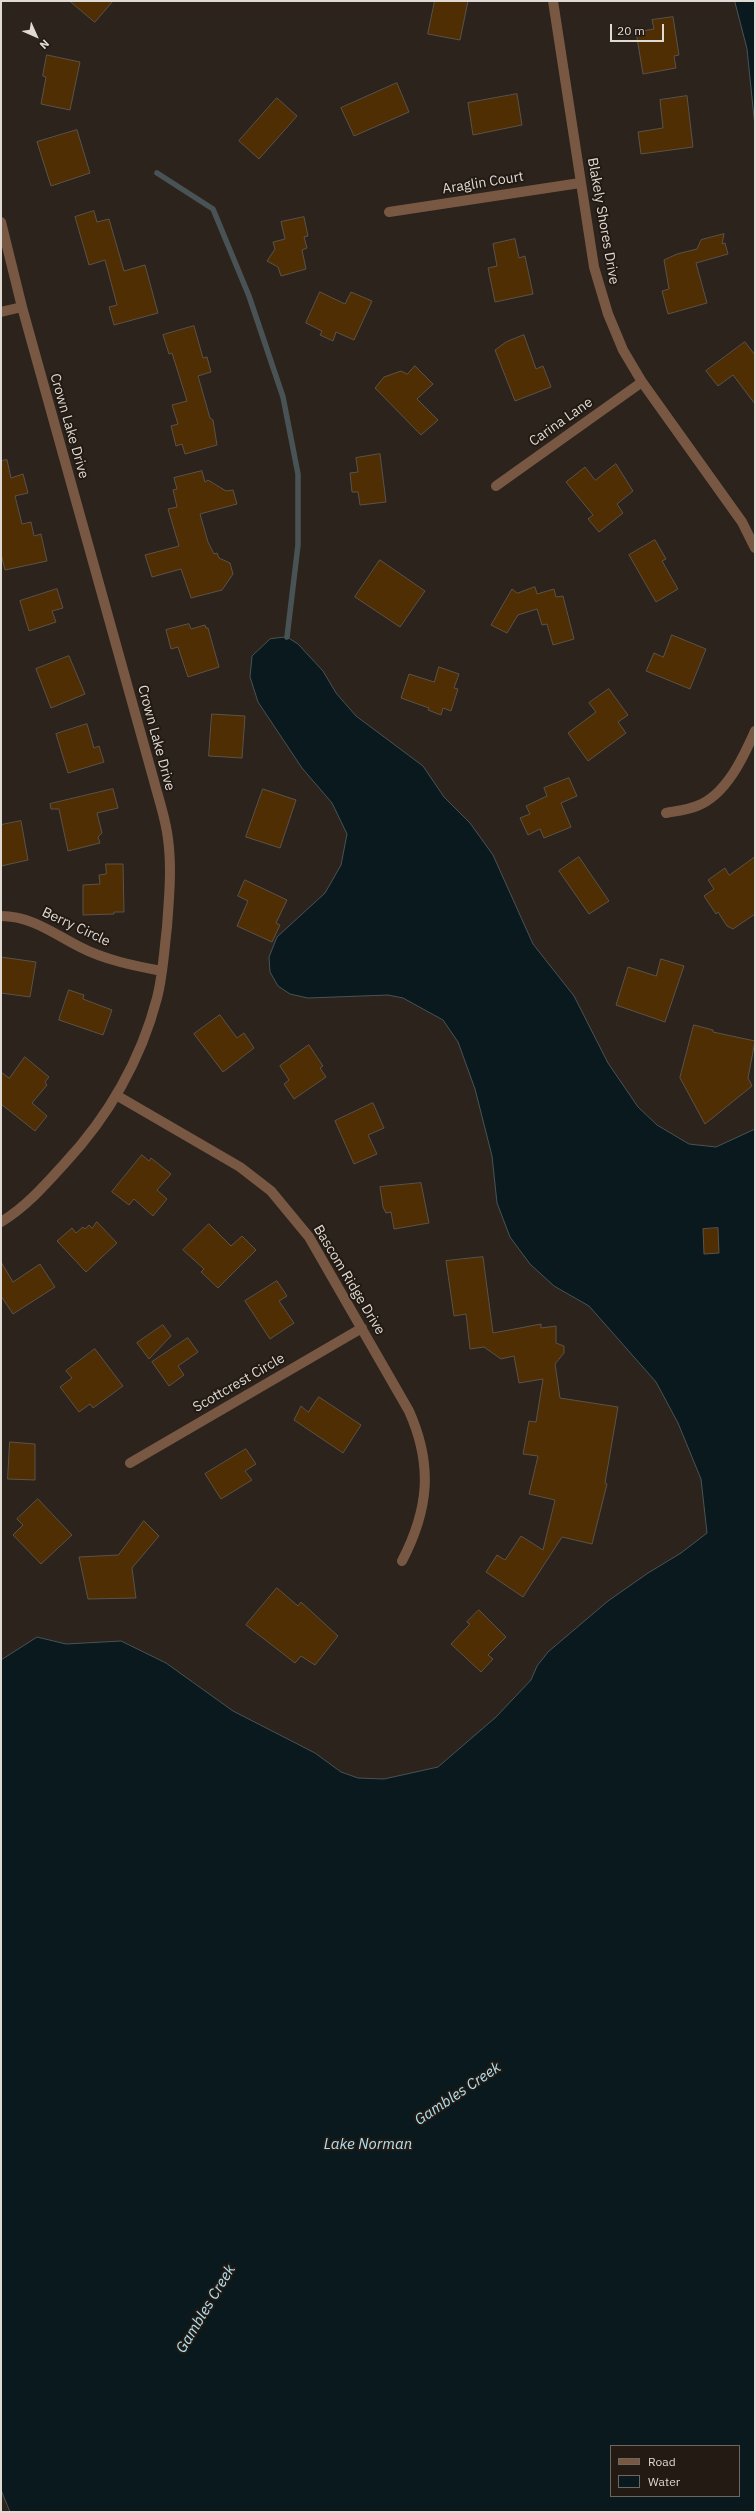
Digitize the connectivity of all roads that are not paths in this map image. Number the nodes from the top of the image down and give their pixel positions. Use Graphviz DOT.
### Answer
graph roads {
  1 [pos="553,1"];
  2 [pos="580,183"];
  3 [pos="389,212"];
  4 [pos="1,222"];
  5 [pos="22,307"];
  6 [pos="1,312"];
  7 [pos="642,382"];
  8 [pos="496,486"];
  9 [pos="755,548"];
  10 [pos="755,732"];
  11 [pos="666,813"];
  12 [pos="1,916"];
  13 [pos="162,972"];
  14 [pos="116,1094"];
  15 [pos="1,1222"];
  16 [pos="362,1328"];
  17 [pos="130,1463"];
  18 [pos="402,1561"];
  1 -- 2 [label="street, Blakely Shores Drive"];
  2 -- 3 [label="street, Araglin Court"];
  2 -- 7 [label="street, Blakely Shores Drive"];
  4 -- 5 [label="street, Crown Lake Drive"];
  5 -- 6 [label="street"];
  5 -- 13 [label="street, Crown Lake Drive"];
  7 -- 8 [label="street, Carina Lane"];
  7 -- 9 [label="street, Blakely Shores Drive"];
  10 -- 11 [label="street"];
  12 -- 13 [label="street, Berry Circle"];
  13 -- 14 [label="street, Crown Lake Drive"];
  14 -- 15 [label="street, Crown Lake Drive"];
  14 -- 16 [label="street, Bascom Ridge Drive"];
  16 -- 17 [label="street, Scottcrest Circle"];
  16 -- 18 [label="street, Bascom Ridge Drive"];
}
